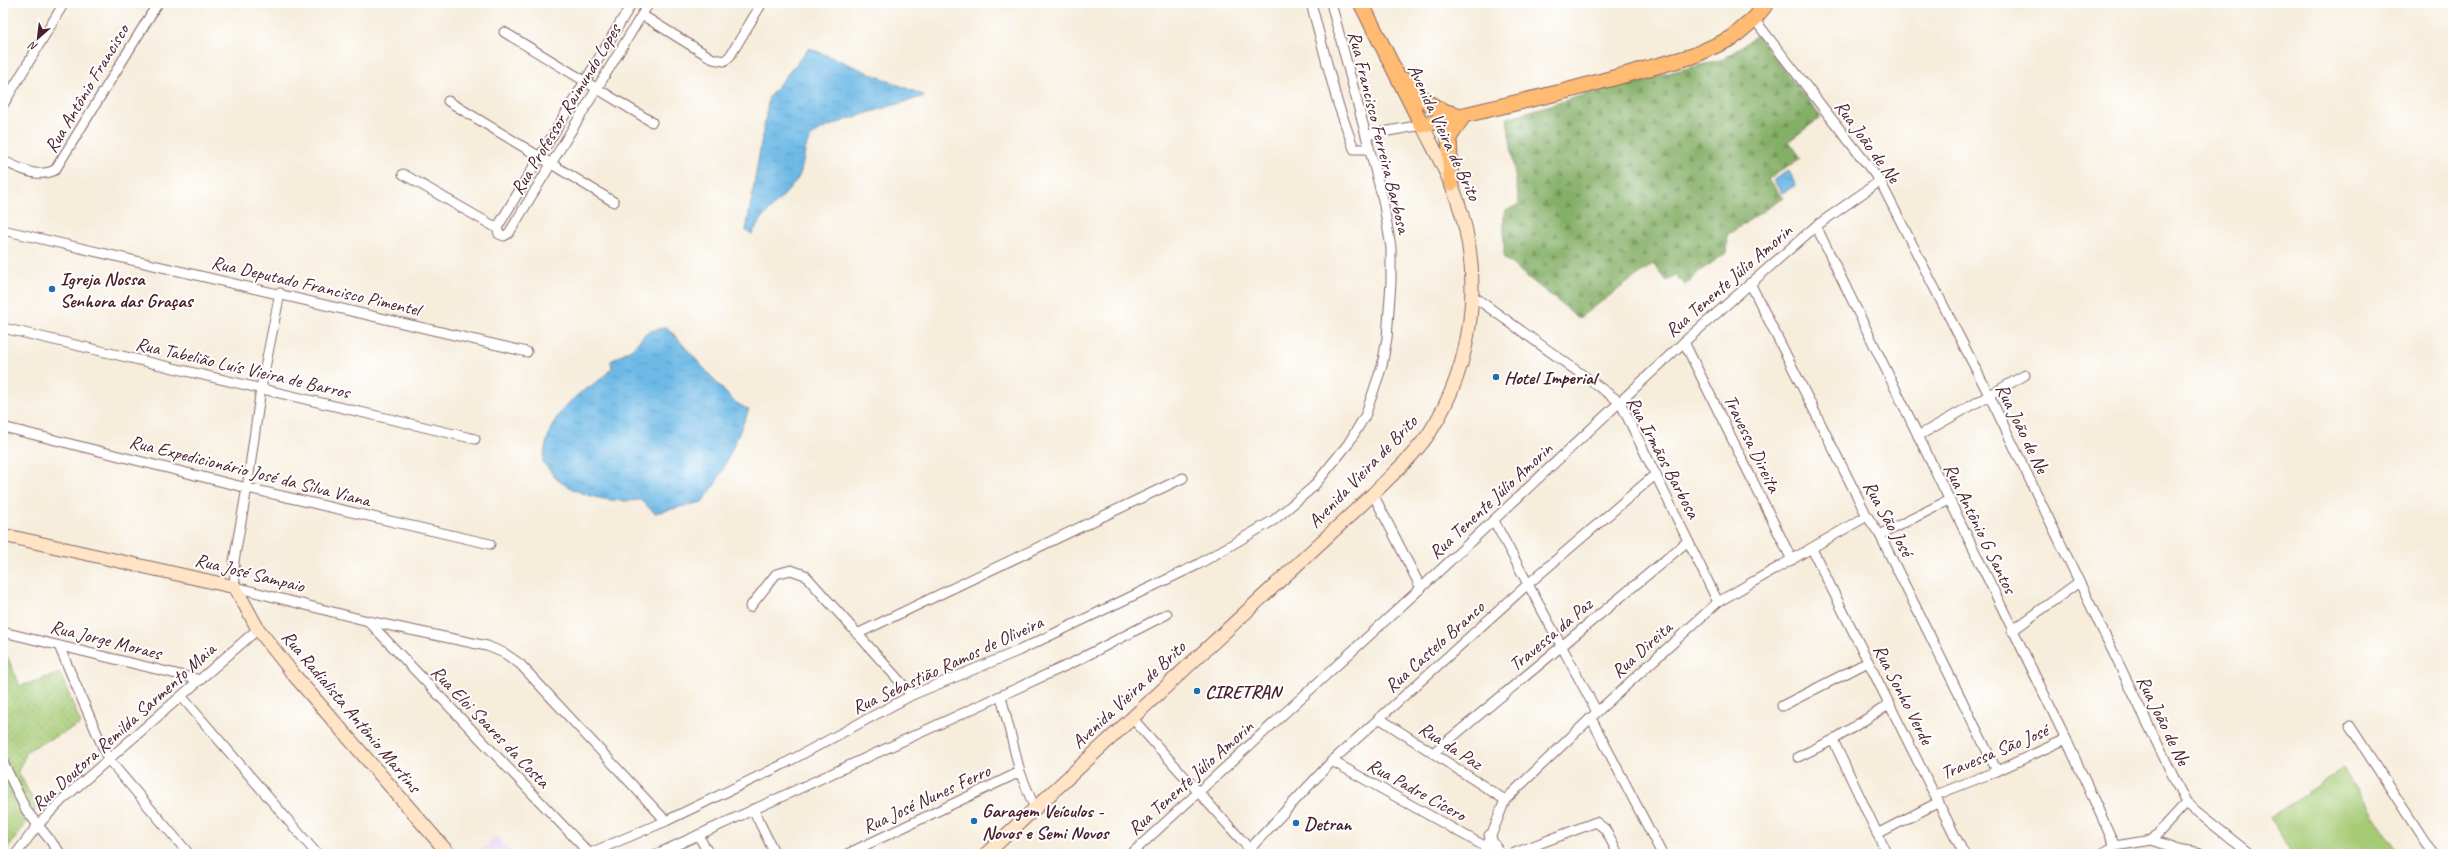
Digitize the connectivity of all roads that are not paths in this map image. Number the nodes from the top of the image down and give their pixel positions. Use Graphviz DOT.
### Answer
graph roads {
  1 [pos="64,3"];
  2 [pos="158,3"];
  3 [pos="649,3"];
  4 [pos="762,3"];
  5 [pos="1311,3"];
  6 [pos="1331,3"];
  7 [pos="1361,3"];
  8 [pos="1767,3"];
  9 [pos="629,4"];
  10 [pos="642,15"];
  11 [pos="1754,19"];
  12 [pos="504,32"];
  13 [pos="1393,68"];
  14 [pos="586,81"];
  15 [pos="597,88"];
  16 [pos="448,101"];
  17 [pos="3,105"];
  18 [pos="1463,116"];
  19 [pos="652,122"];
  20 [pos="1422,125"];
  21 [pos="1366,135"];
  22 [pos="1369,149"];
  23 [pos="538,156"];
  24 [pos="3,161"];
  25 [pos="552,164"];
  26 [pos="403,174"];
  27 [pos="1880,181"];
  28 [pos="1451,183"];
  29 [pos="614,202"];
  30 [pos="1816,226"];
  31 [pos="497,228"];
  32 [pos="3,230"];
  33 [pos="1750,283"];
  34 [pos="280,293"];
  35 [pos="1473,296"];
  36 [pos="3,328"];
  37 [pos="1684,342"];
  38 [pos="527,352"];
  39 [pos="2025,375"];
  40 [pos="261,388"];
  41 [pos="1989,395"];
  42 [pos="1620,402"];
  43 [pos="3,427"];
  44 [pos="1918,436"];
  45 [pos="475,438"];
  46 [pos="1656,474"];
  47 [pos="1183,478"];
  48 [pos="247,488"];
  49 [pos="1373,494"];
  50 [pos="1949,500"];
  51 [pos="1867,516"];
  52 [pos="1274,520"];
  53 [pos="1494,521"];
  54 [pos="3,535"];
  55 [pos="1880,535"];
  56 [pos="1688,541"];
  57 [pos="490,544"];
  58 [pos="1812,549"];
  59 [pos="1792,560"];
  60 [pos="2079,582"];
  61 [pos="1528,584"];
  62 [pos="234,587"];
  63 [pos="1421,588"];
  64 [pos="1718,602"];
  65 [pos="750,607"];
  66 [pos="1167,614"];
  67 [pos="368,621"];
  68 [pos="258,629"];
  69 [pos="2012,631"];
  70 [pos="3,632"];
  71 [pos="857,634"];
  72 [pos="60,646"];
  73 [pos="1562,647"];
  74 [pos="1868,662"];
  75 [pos="201,680"];
  76 [pos="912,695"];
  77 [pos="1001,696"];
  78 [pos="182,697"];
  79 [pos="1890,704"];
  80 [pos="1782,706"];
  81 [pos="1594,715"];
  82 [pos="1132,718"];
  83 [pos="1379,718"];
  84 [pos="2350,726"];
  85 [pos="2066,739"];
  86 [pos="1833,740"];
  87 [pos="1433,753"];
  88 [pos="1798,757"];
  89 [pos="108,759"];
  90 [pos="1332,761"];
  91 [pos="3,762"];
  92 [pos="1997,771"];
  93 [pos="1020,772"];
  94 [pos="1200,792"];
  95 [pos="1937,798"];
  96 [pos="1505,800"];
  97 [pos="2186,803"];
  98 [pos="753,808"];
  99 [pos="1035,809"];
  100 [pos="666,820"];
  101 [pos="37,826"];
  102 [pos="1877,834"];
  103 [pos="698,835"];
  104 [pos="1489,835"];
  105 [pos="2152,840"];
  106 [pos="2115,846"];
  107 [pos="1485,850"];
  108 [pos="1249,853"];
  109 [pos="16,854"];
  110 [pos="61,854"];
  111 [pos="189,854"];
  112 [pos="317,854"];
  113 [pos="449,854"];
  114 [pos="589,854"];
  115 [pos="657,854"];
  116 [pos="709,854"];
  117 [pos="775,854"];
  118 [pos="847,854"];
  119 [pos="986,854"];
  120 [pos="1131,854"];
  121 [pos="1500,854"];
  122 [pos="1512,854"];
  123 [pos="1618,854"];
  124 [pos="1662,854"];
  125 [pos="1887,854"];
  126 [pos="1964,854"];
  127 [pos="2101,854"];
  128 [pos="2207,854"];
  129 [pos="2250,854"];
  130 [pos="2433,854"];
  1 -- 17 [label="street"];
  2 -- 24 [label="street, Rua Antônio Francisco"];
  3 -- 10 [label="street, Rua Professor Raimundo Lopes"];
  4 -- 10 [label="street"];
  5 -- 22 [label="street"];
  6 -- 21 [label="street, Rua Francisco Ferreira Barbosa"];
  7 -- 13 [label="main road, Avenida Vieira de Brito"];
  8 -- 11 [label="main road"];
  9 -- 14 [label="street, Rua Professor Raimundo Lopes"];
  10 -- 15 [label="street, Rua Professor Raimundo Lopes"];
  11 -- 18 [label="main road"];
  11 -- 27 [label="street, Rua João de Ne"];
  12 -- 14 [label="street"];
  13 -- 18 [label="main road"];
  13 -- 20 [label="main road, Avenida Vieira de Brito"];
  14 -- 15 [label="street"];
  14 -- 23 [label="street, Rua Professor Raimundo Lopes"];
  15 -- 19 [label="street"];
  15 -- 25 [label="street, Rua Professor Raimundo Lopes"];
  16 -- 23 [label="street"];
  18 -- 20 [label="main road"];
  18 -- 28 [label="main road"];
  20 -- 21 [label="street"];
  20 -- 28 [label="main road, Avenida Vieira de Brito"];
  21 -- 22 [label="street, Rua Francisco Ferreira Barbosa"];
  22 -- 52 [label="street, Rua Francisco Ferreira Barbosa"];
  23 -- 25 [label="street"];
  23 -- 31 [label="street, Rua Professor Raimundo Lopes"];
  25 -- 29 [label="street"];
  25 -- 31 [label="street, Rua Professor Raimundo Lopes"];
  26 -- 31 [label="street"];
  27 -- 30 [label="street, Rua Tenente Júlio Amorin"];
  27 -- 41 [label="street, Rua João de Ne"];
  28 -- 35 [label="main road, Avenida Vieira de Brito"];
  30 -- 33 [label="street, Rua Tenente Júlio Amorin"];
  30 -- 44 [label="street, Rua Antônio G Santos"];
  32 -- 34 [label="street, Rua Deputado Francisco Pimentel"];
  33 -- 37 [label="street, Rua Tenente Júlio Amorin"];
  33 -- 51 [label="street, Rua São José"];
  34 -- 38 [label="street, Rua Deputado Francisco Pimentel"];
  34 -- 40 [label="street"];
  35 -- 42 [label="street, Rua Irmãos Barbosa"];
  35 -- 49 [label="main road, Avenida Vieira de Brito"];
  36 -- 40 [label="street, Rua Tabelião Luís Vieira de Barros"];
  37 -- 42 [label="street, Rua Tenente Júlio Amorin"];
  37 -- 59 [label="street, Travessa Direita"];
  39 -- 41 [label="street"];
  40 -- 45 [label="street, Rua Tabelião Luís Vieira de Barros"];
  40 -- 48 [label="street"];
  41 -- 44 [label="street"];
  41 -- 60 [label="street, Rua João de Ne"];
  42 -- 46 [label="street, Rua Irmãos Barbosa"];
  42 -- 53 [label="street, Rua Tenente Júlio Amorin"];
  43 -- 48 [label="street, Rua Expedicionário José da Silva Viana"];
  44 -- 50 [label="street, Rua Antônio G Santos"];
  46 -- 56 [label="street, Rua Irmãos Barbosa"];
  46 -- 61 [label="street, Rua Castelo Branco"];
  47 -- 71 [label="street"];
  48 -- 57 [label="street, Rua Expedicionário José da Silva Viana"];
  48 -- 62 [label="street"];
  49 -- 63 [label="street"];
  49 -- 82 [label="main road, Avenida Vieira de Brito"];
  50 -- 55 [label="street"];
  50 -- 69 [label="street, Rua Antônio G Santos"];
  51 -- 55 [label="street, Rua São José"];
  51 -- 58 [label="street, Rua Direita"];
  52 -- 76 [label="street, Rua Sebastião Ramos de Oliveira"];
  53 -- 61 [label="street"];
  53 -- 63 [label="street, Rua Tenente Júlio Amorin"];
  54 -- 62 [label="main road, Rua José Sampaio"];
  55 -- 92 [label="street, Rua São José"];
  56 -- 64 [label="street, Rua Irmãos Barbosa"];
  56 -- 73 [label="street, Travessa da Paz"];
  58 -- 59 [label="street, Rua Direita"];
  58 -- 74 [label="street, Rua Sonho Verde"];
  59 -- 64 [label="street, Rua Direita"];
  60 -- 69 [label="street"];
  60 -- 97 [label="street, Rua João de Ne"];
  61 -- 73 [label="street"];
  61 -- 83 [label="street, Rua Castelo Branco"];
  62 -- 67 [label="street, Rua José Sampaio"];
  62 -- 68 [label="main road, Rua Radialista Antônio Martins"];
  63 -- 94 [label="street, Rua Tenente Júlio Amorin"];
  64 -- 81 [label="street, Rua Direita"];
  65 -- 71 [label="street"];
  66 -- 77 [label="street"];
  67 -- 100 [label="street, Rua José Sampaio"];
  67 -- 114 [label="street, Rua Eloi Soares da Costa"];
  68 -- 75 [label="street, Rua Doutora Remilda Sarmento Maia"];
  68 -- 113 [label="main road, Rua Radialista Antônio Martins"];
  69 -- 85 [label="street, Rua Antônio G Santos"];
  70 -- 72 [label="street, Rua Jorge Moraes"];
  71 -- 76 [label="street"];
  72 -- 75 [label="street, Rua Jorge Moraes"];
  72 -- 89 [label="street"];
  73 -- 81 [label="street"];
  73 -- 87 [label="street, Travessa da Paz"];
  74 -- 79 [label="street, Rua Sonho Verde"];
  74 -- 80 [label="street"];
  75 -- 78 [label="street, Rua Doutora Remilda Sarmento Maia"];
  76 -- 100 [label="street, Rua Sebastião Ramos de Oliveira"];
  77 -- 93 [label="street"];
  77 -- 98 [label="street"];
  78 -- 89 [label="street, Rua Doutora Remilda Sarmento Maia"];
  78 -- 112 [label="street"];
  79 -- 86 [label="street"];
  79 -- 95 [label="street, Rua Sonho Verde"];
  81 -- 96 [label="street, Rua Direita"];
  81 -- 124 [label="street"];
  82 -- 94 [label="street"];
  82 -- 99 [label="main road, Avenida Vieira de Brito"];
  83 -- 87 [label="street, Rua da Paz"];
  83 -- 90 [label="street, Rua Castelo Branco"];
  84 -- 130 [label="street"];
  85 -- 92 [label="street, Travessa São José"];
  85 -- 106 [label="street, Rua Antônio G Santos"];
  86 -- 88 [label="street"];
  86 -- 102 [label="street"];
  87 -- 96 [label="street, Rua da Paz"];
  89 -- 101 [label="street, Rua Doutora Remilda Sarmento Maia"];
  89 -- 111 [label="street"];
  90 -- 107 [label="street, Rua Padre Cícero"];
  90 -- 108 [label="street, Rua Castelo Branco"];
  91 -- 101 [label="street"];
  92 -- 95 [label="street, Travessa São José"];
  93 -- 99 [label="street"];
  93 -- 118 [label="street, Rua José Nunes Ferro"];
  94 -- 108 [label="street"];
  94 -- 120 [label="street, Rua Tenente Júlio Amorin"];
  95 -- 102 [label="street, Travessa São José"];
  95 -- 126 [label="street, Rua Sonho Verde"];
  96 -- 104 [label="street, Rua Direita"];
  97 -- 105 [label="street"];
  97 -- 129 [label="street, Rua João de Ne"];
  98 -- 103 [label="street"];
  98 -- 117 [label="street"];
  99 -- 119 [label="main road, Avenida Vieira de Brito"];
  100 -- 114 [label="street, Rua Sebastião Ramos de Oliveira"];
  101 -- 109 [label="street, Rua Doutora Remilda Sarmento Maia"];
  101 -- 110 [label="street"];
  102 -- 125 [label="street"];
  103 -- 115 [label="street"];
  103 -- 116 [label="street"];
  104 -- 107 [label="street, Rua Direita"];
  104 -- 121 [label="street"];
  105 -- 106 [label="street"];
  105 -- 128 [label="street"];
  106 -- 127 [label="street"];
  122 -- 123 [label="street"];
}
